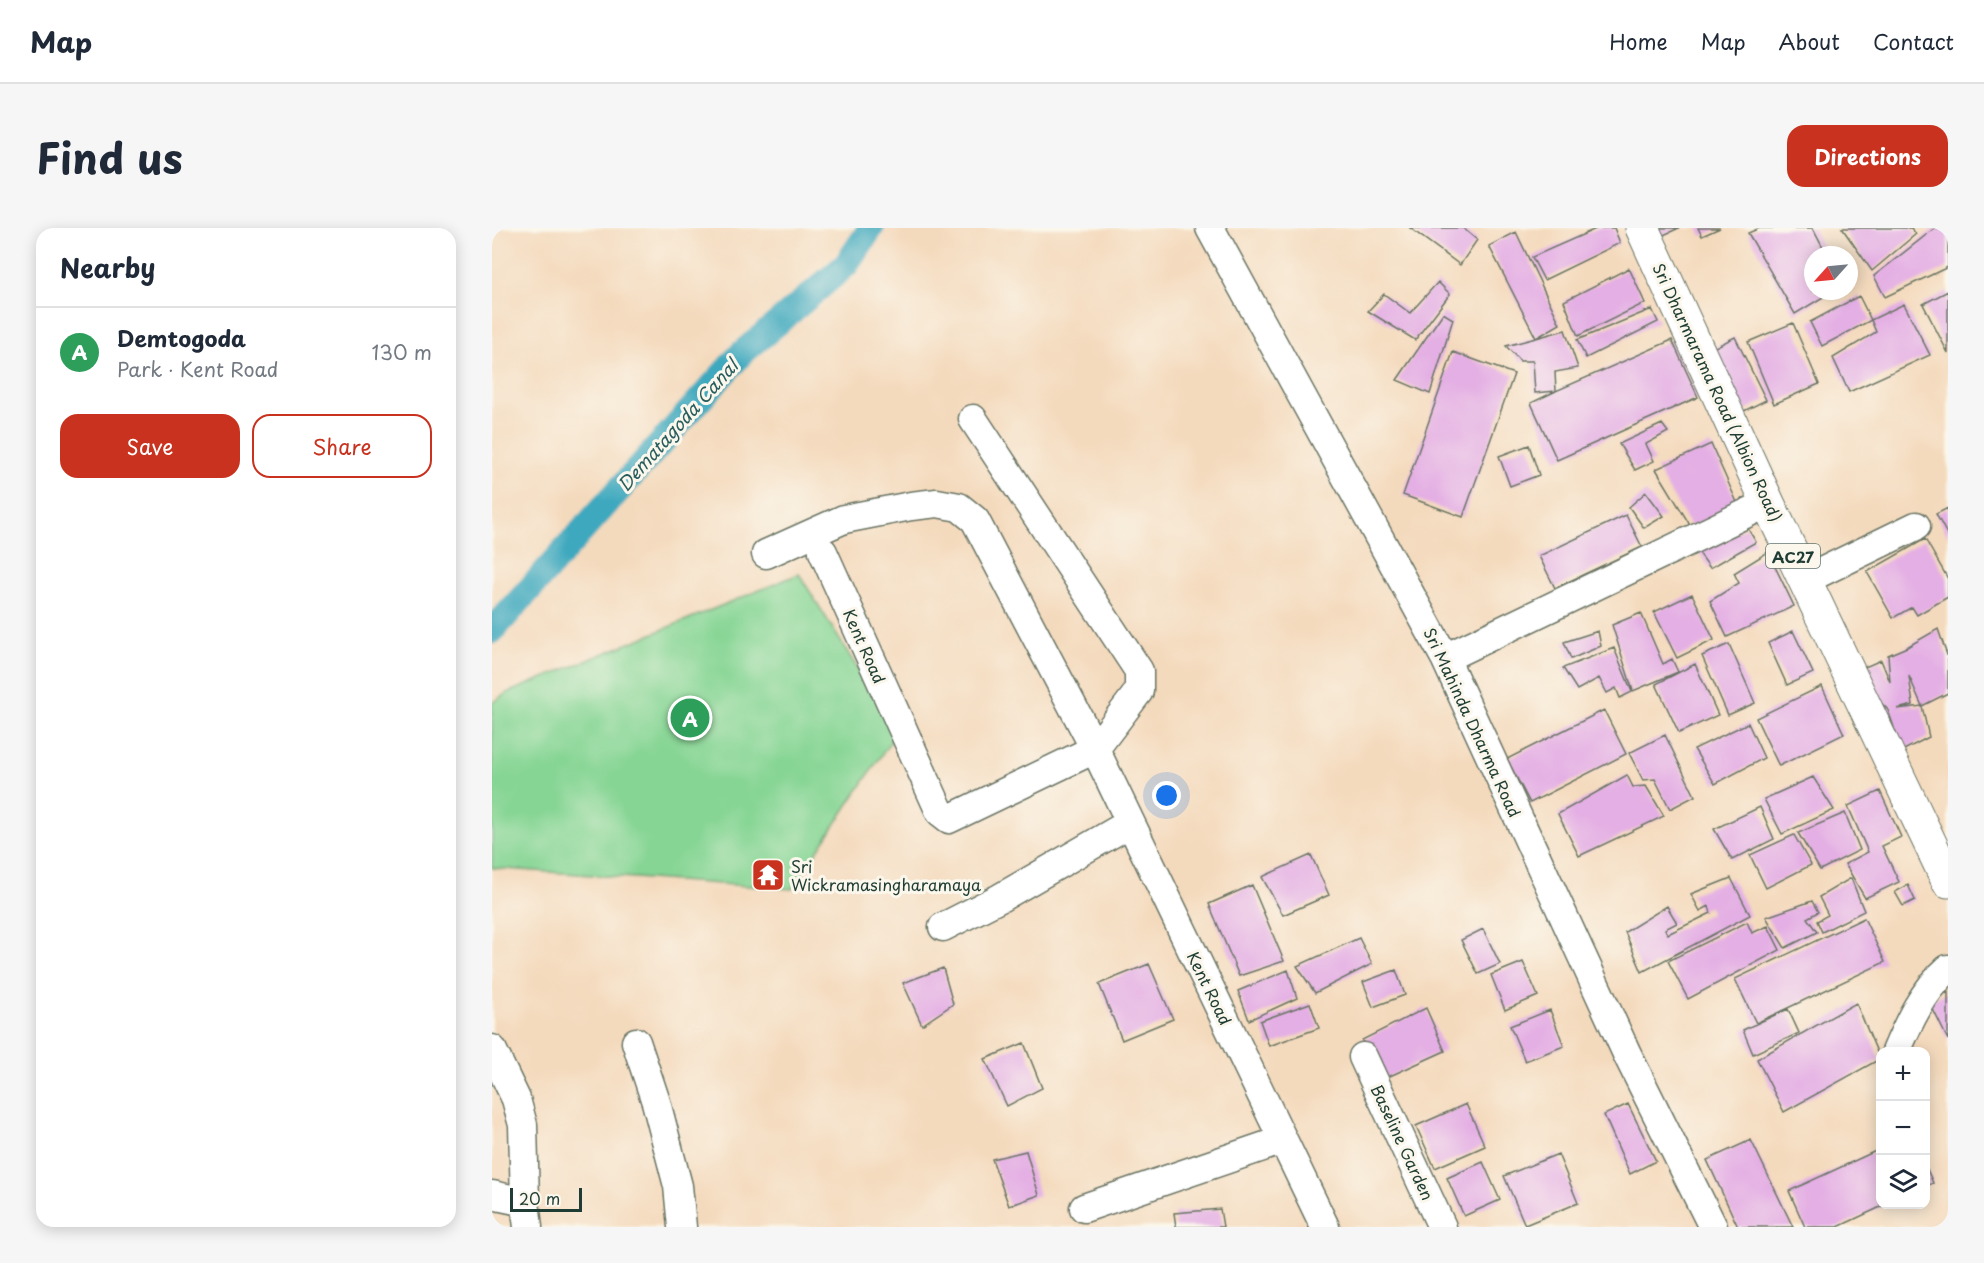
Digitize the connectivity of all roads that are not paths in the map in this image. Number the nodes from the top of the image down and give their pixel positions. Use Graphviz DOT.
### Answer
graph roads {
  1 [pos="1210,228"];
  2 [pos="1642,228"];
  3 [pos="973,420"];
  4 [pos="1768,503"];
  5 [pos="1916,526"];
  6 [pos="823,552"];
  7 [pos="766,554"];
  8 [pos="1805,580"];
  9 [pos="1445,658"];
  10 [pos="1095,749"];
  11 [pos="1130,823"];
  12 [pos="1948,881"];
  13 [pos="943,927"];
  14 [pos="1948,969"];
  15 [pos="636,1042"];
  16 [pos="1898,1047"];
  17 [pos="492,1049"];
  18 [pos="1364,1057"];
  19 [pos="1283,1140"];
  20 [pos="492,1195"];
  21 [pos="1084,1208"];
  22 [pos="527,1215"];
  23 [pos="682,1227"];
  24 [pos="1325,1227"];
  25 [pos="1442,1227"];
  26 [pos="1713,1227"];
  1 -- 9 [label="street, Sri Mahinda Dharma Road"];
  2 -- 4 [label="main road, Sri Dharmarama Road (Albion Road) / AC27"];
  3 -- 10 [label="street, Kent Road"];
  4 -- 8 [label="main road, Sri Dharmarama Road (Albion Road) / AC27"];
  4 -- 9 [label="street"];
  5 -- 8 [label="street"];
  6 -- 10 [label="street, Kent Road"];
  7 -- 10 [label="street"];
  8 -- 12 [label="main road, Sri Dharmarama Road (Albion Road) / AC27"];
  9 -- 26 [label="street, Sri Mahinda Dharma Road"];
  10 -- 11 [label="street, Kent Road"];
  11 -- 13 [label="street"];
  11 -- 19 [label="street, Kent Road"];
  14 -- 16 [label="street"];
  15 -- 23 [label="street"];
  17 -- 22 [label="street"];
  18 -- 25 [label="street, Baseline Garden"];
  19 -- 21 [label="street"];
  19 -- 24 [label="street, Kent Road"];
  20 -- 22 [label="street"];
}
